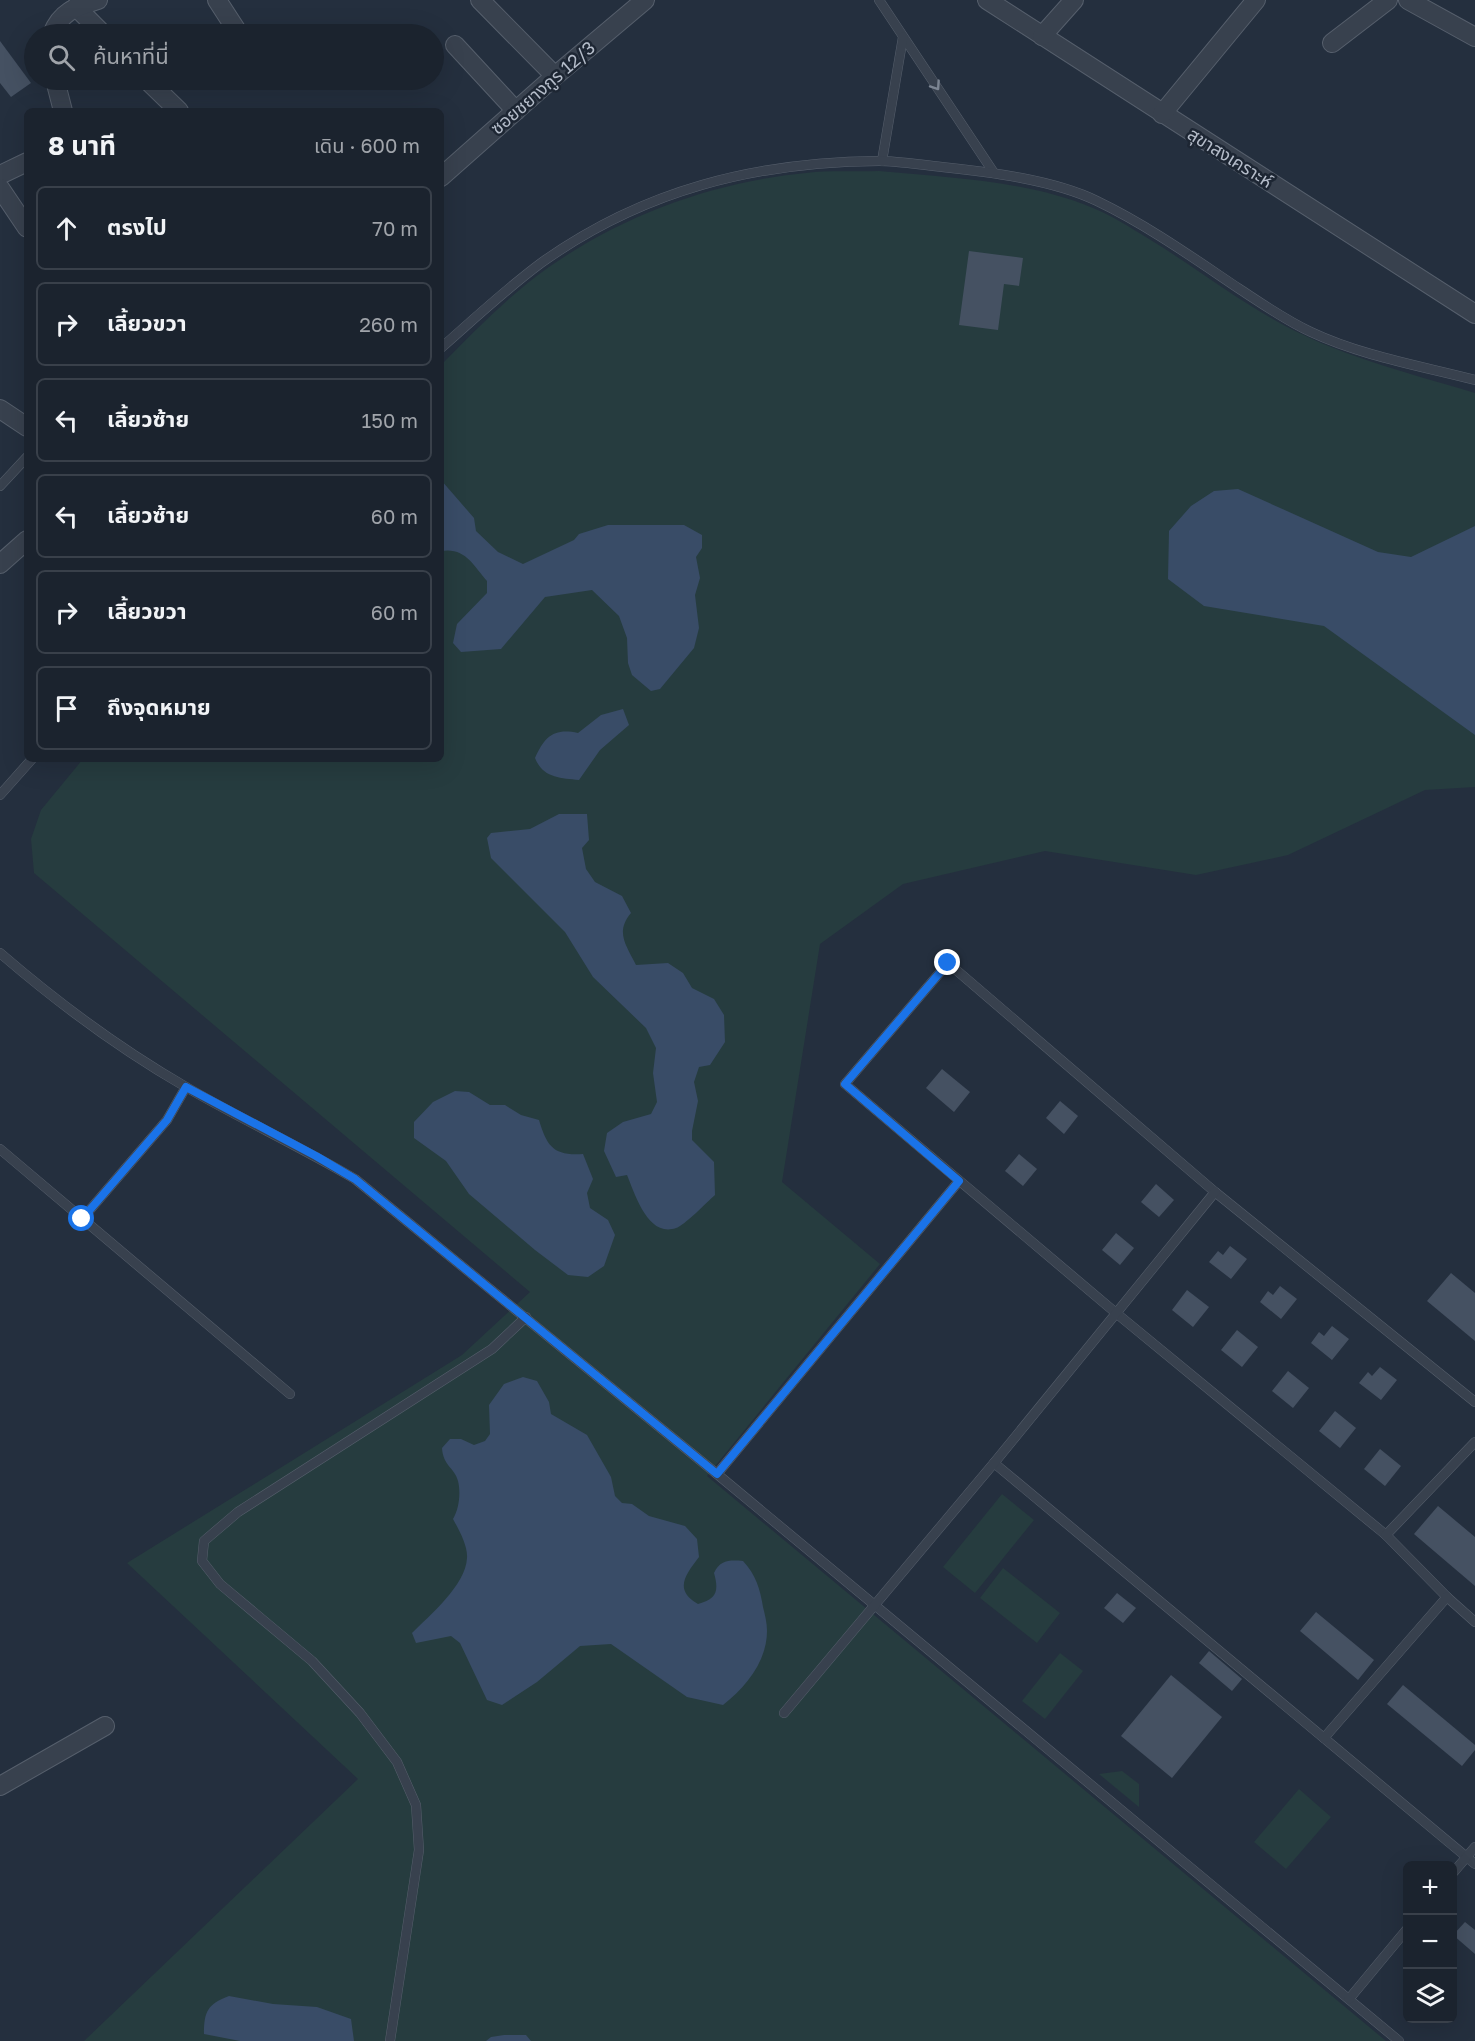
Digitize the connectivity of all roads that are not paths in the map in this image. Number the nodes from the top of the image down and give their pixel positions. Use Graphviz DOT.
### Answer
graph roads {
  1 [pos="98,0"];
  2 [pos="217,0"];
  3 [pos="480,0"];
  4 [pos="645,0"];
  5 [pos="879,0"];
  6 [pos="987,0"];
  7 [pos="1074,0"];
  8 [pos="1256,0"];
  9 [pos="1388,0"];
  10 [pos="1408,0"];
  11 [pos="76,7"];
  12 [pos="57,24"];
  13 [pos="93,24"];
  14 [pos="233,24"];
  15 [pos="1042,36"];
  16 [pos="1475,37"];
  17 [pos="903,38"];
  18 [pos="1332,43"];
  19 [pos="455,45"];
  20 [pos="555,76"];
  21 [pos="58,90"];
  22 [pos="157,90"];
  23 [pos="62,108"];
  24 [pos="176,108"];
  25 [pos="516,111"];
  26 [pos="1162,114"];
  27 [pos="882,161"];
  28 [pos="24,163"];
  29 [pos="994,173"];
  30 [pos="444,174"];
  31 [pos="0,175"];
  32 [pos="0,188"];
  33 [pos="24,224"];
  34 [pos="1475,314"];
  35 [pos="444,345"];
  36 [pos="1475,380"];
  37 [pos="0,409"];
  38 [pos="24,425"];
  39 [pos="24,460"];
  40 [pos="18,466"];
  41 [pos="24,472"];
  42 [pos="0,486"];
  43 [pos="24,543"];
  44 [pos="0,564"];
  45 [pos="29,762"];
  46 [pos="0,795"];
  47 [pos="0,954"];
  48 [pos="186,1087"];
  49 [pos="0,1149"];
  50 [pos="959,1181"];
  51 [pos="1215,1192"];
  52 [pos="82,1219"];
  53 [pos="1116,1313"];
  54 [pos="526,1317"];
  55 [pos="290,1394"];
  56 [pos="1475,1402"];
  57 [pos="1475,1442"];
  58 [pos="994,1463"];
  59 [pos="717,1474"];
  60 [pos="1386,1535"];
  61 [pos="1447,1597"];
  62 [pos="875,1605"];
  63 [pos="1475,1622"];
  64 [pos="784,1713"];
  65 [pos="105,1726"];
  66 [pos="1324,1738"];
  67 [pos="0,1786"];
  68 [pos="1475,1847"];
  69 [pos="1467,1857"];
  70 [pos="1475,1864"];
  71 [pos="1457,1868"];
  72 [pos="1403,1933"];
  73 [pos="1349,1999"];
  74 [pos="390,2041"];
  75 [pos="1400,2041"];
  1 -- 11 [label="street"];
  2 -- 14 [label="street"];
  3 -- 20 [label="street"];
  4 -- 20 [label="street, ซอยชยางกูร 12/3"];
  5 -- 17 [label="lane"];
  6 -- 15 [label="street, สุขาสงเคราะห์"];
  7 -- 15 [label="street"];
  8 -- 26 [label="street"];
  9 -- 18 [label="street"];
  10 -- 16 [label="street"];
  11 -- 12 [label="street"];
  11 -- 13 [label="street"];
  15 -- 26 [label="street, สุขาสงเคราะห์"];
  17 -- 27 [label="lane"];
  17 -- 29 [label="lane, one-way"];
  19 -- 25 [label="street"];
  20 -- 25 [label="street, ซอยชยางกูร 12/3"];
  21 -- 23 [label="street"];
  22 -- 24 [label="street"];
  25 -- 30 [label="street, ซอยชยางกูร 12/3"];
  26 -- 34 [label="street, สุขาสงเคราะห์"];
  27 -- 29 [label="lane"];
  27 -- 35 [label="lane"];
  28 -- 31 [label="street"];
  29 -- 36 [label="lane"];
  32 -- 33 [label="street"];
  37 -- 38 [label="street"];
  39 -- 40 [label="lane"];
  40 -- 41 [label="lane"];
  40 -- 42 [label="lane"];
  43 -- 44 [label="street"];
  45 -- 46 [label="lane"];
  47 -- 48 [label="lane"];
  48 -- 52 [label="lane"];
  48 -- 54 [label="lane"];
  49 -- 52 [label="lane"];
  50 -- 51 [label="lane"];
  50 -- 53 [label="lane"];
  50 -- 59 [label="lane"];
  51 -- 53 [label="lane"];
  51 -- 56 [label="lane"];
  52 -- 55 [label="lane"];
  53 -- 58 [label="lane"];
  53 -- 60 [label="lane"];
  54 -- 59 [label="lane"];
  54 -- 74 [label="lane"];
  57 -- 60 [label="lane"];
  58 -- 62 [label="lane"];
  58 -- 66 [label="lane"];
  59 -- 62 [label="lane"];
  60 -- 61 [label="lane"];
  61 -- 63 [label="lane"];
  61 -- 66 [label="lane"];
  62 -- 64 [label="lane"];
  62 -- 73 [label="lane"];
  65 -- 67 [label="street"];
  66 -- 69 [label="lane"];
  68 -- 69 [label="lane"];
  69 -- 70 [label="lane"];
  69 -- 71 [label="lane"];
  72 -- 73 [label="lane"];
  73 -- 75 [label="lane"];
}
